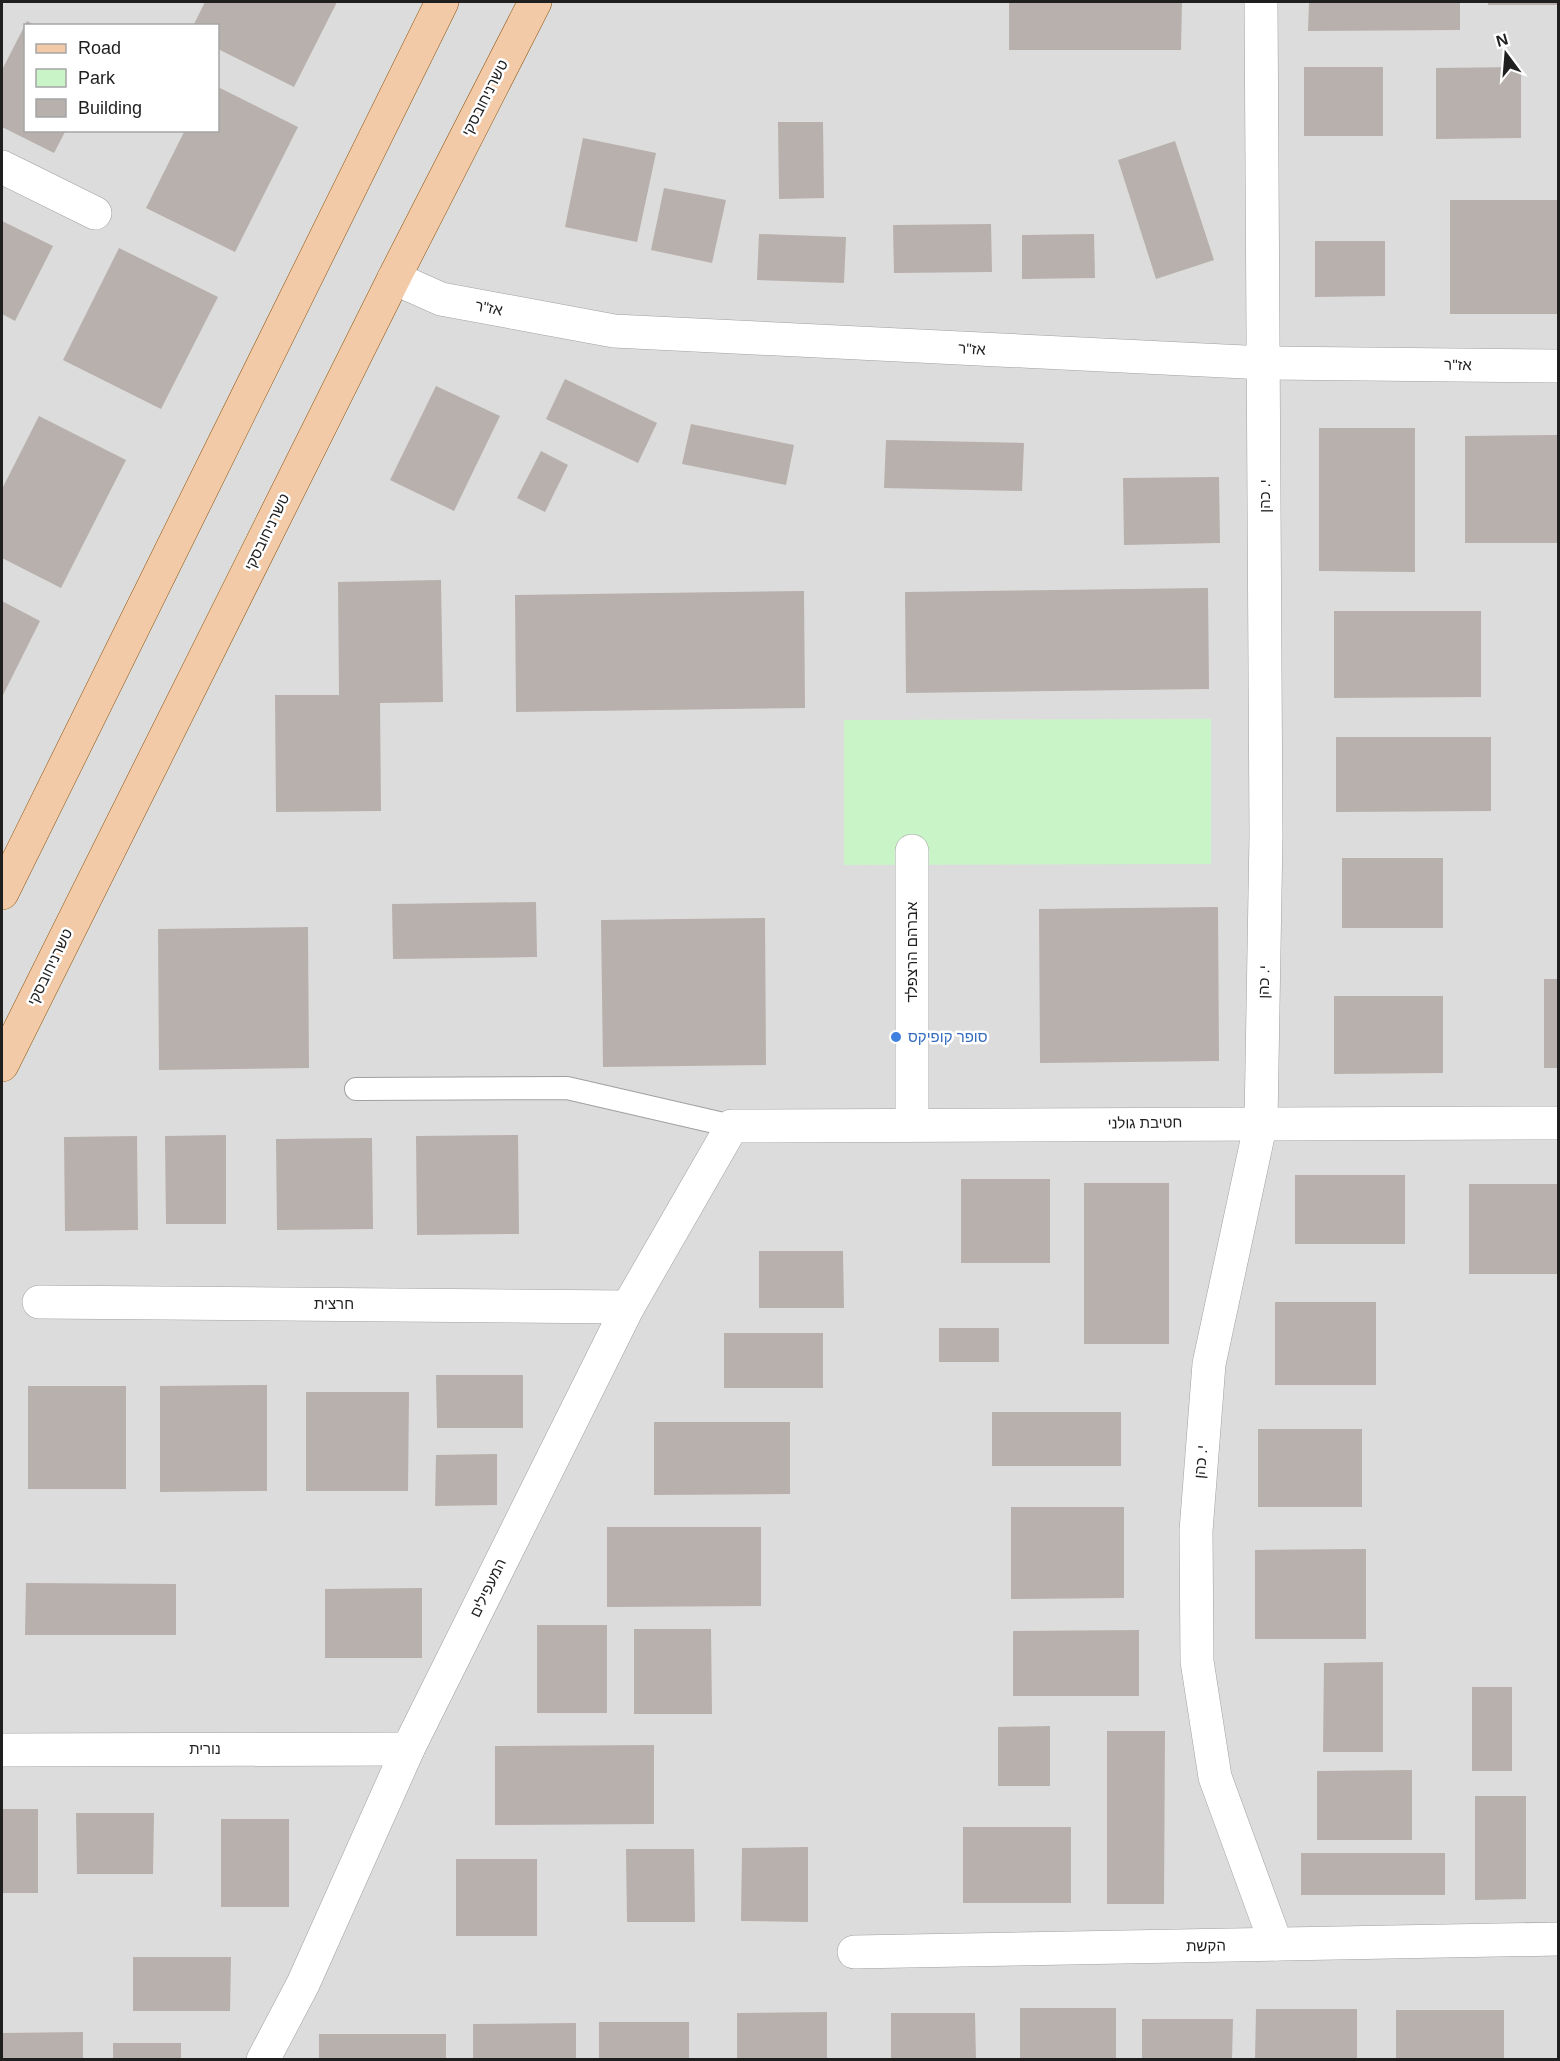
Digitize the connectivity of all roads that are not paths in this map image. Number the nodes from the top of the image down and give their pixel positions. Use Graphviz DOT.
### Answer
graph roads {
  1 [pos="442,2"];
  2 [pos="535,2"];
  3 [pos="1261,2"];
  4 [pos="2,167"];
  5 [pos="95,213"];
  6 [pos="394,278"];
  7 [pos="1265,363"];
  8 [pos="1558,366"];
  9 [pos="912,851"];
  10 [pos="2,893"];
  11 [pos="2,1065"];
  12 [pos="356,1089"];
  13 [pos="1261,1122"];
  14 [pos="1558,1123"];
  15 [pos="732,1125"];
  16 [pos="912,1125"];
  17 [pos="39,1302"];
  18 [pos="628,1307"];
  19 [pos="408,1749"];
  20 [pos="2,1750"];
  21 [pos="1558,1939"];
  22 [pos="1276,1944"];
  23 [pos="854,1952"];
  24 [pos="263,2060"];
  1 -- 10 [label="main road"];
  2 -- 6 [label="main road, טשרניחובסקי"];
  3 -- 7 [label="street, י. כהן"];
  4 -- 5 [label="street"];
  6 -- 7 [label="street, אז\"ר"];
  6 -- 11 [label="main road, טשרניחובסקי"];
  7 -- 8 [label="street, אז\"ר"];
  7 -- 13 [label="street, י. כהן"];
  9 -- 16 [label="street, אברהם הרצפלד"];
  12 -- 15 [label="lane"];
  13 -- 14 [label="street, חטיבת גולני"];
  13 -- 16 [label="street, חטיבת גולני"];
  13 -- 22 [label="street, י. כהן"];
  15 -- 16 [label="street, חטיבת גולני"];
  15 -- 18 [label="street, המעפילים"];
  17 -- 18 [label="street, חרצית"];
  18 -- 19 [label="street, המעפילים"];
  19 -- 20 [label="street, נורית"];
  19 -- 24 [label="street, המעפילים"];
  21 -- 22 [label="street, הקשת"];
  22 -- 23 [label="street, הקשת"];
}
